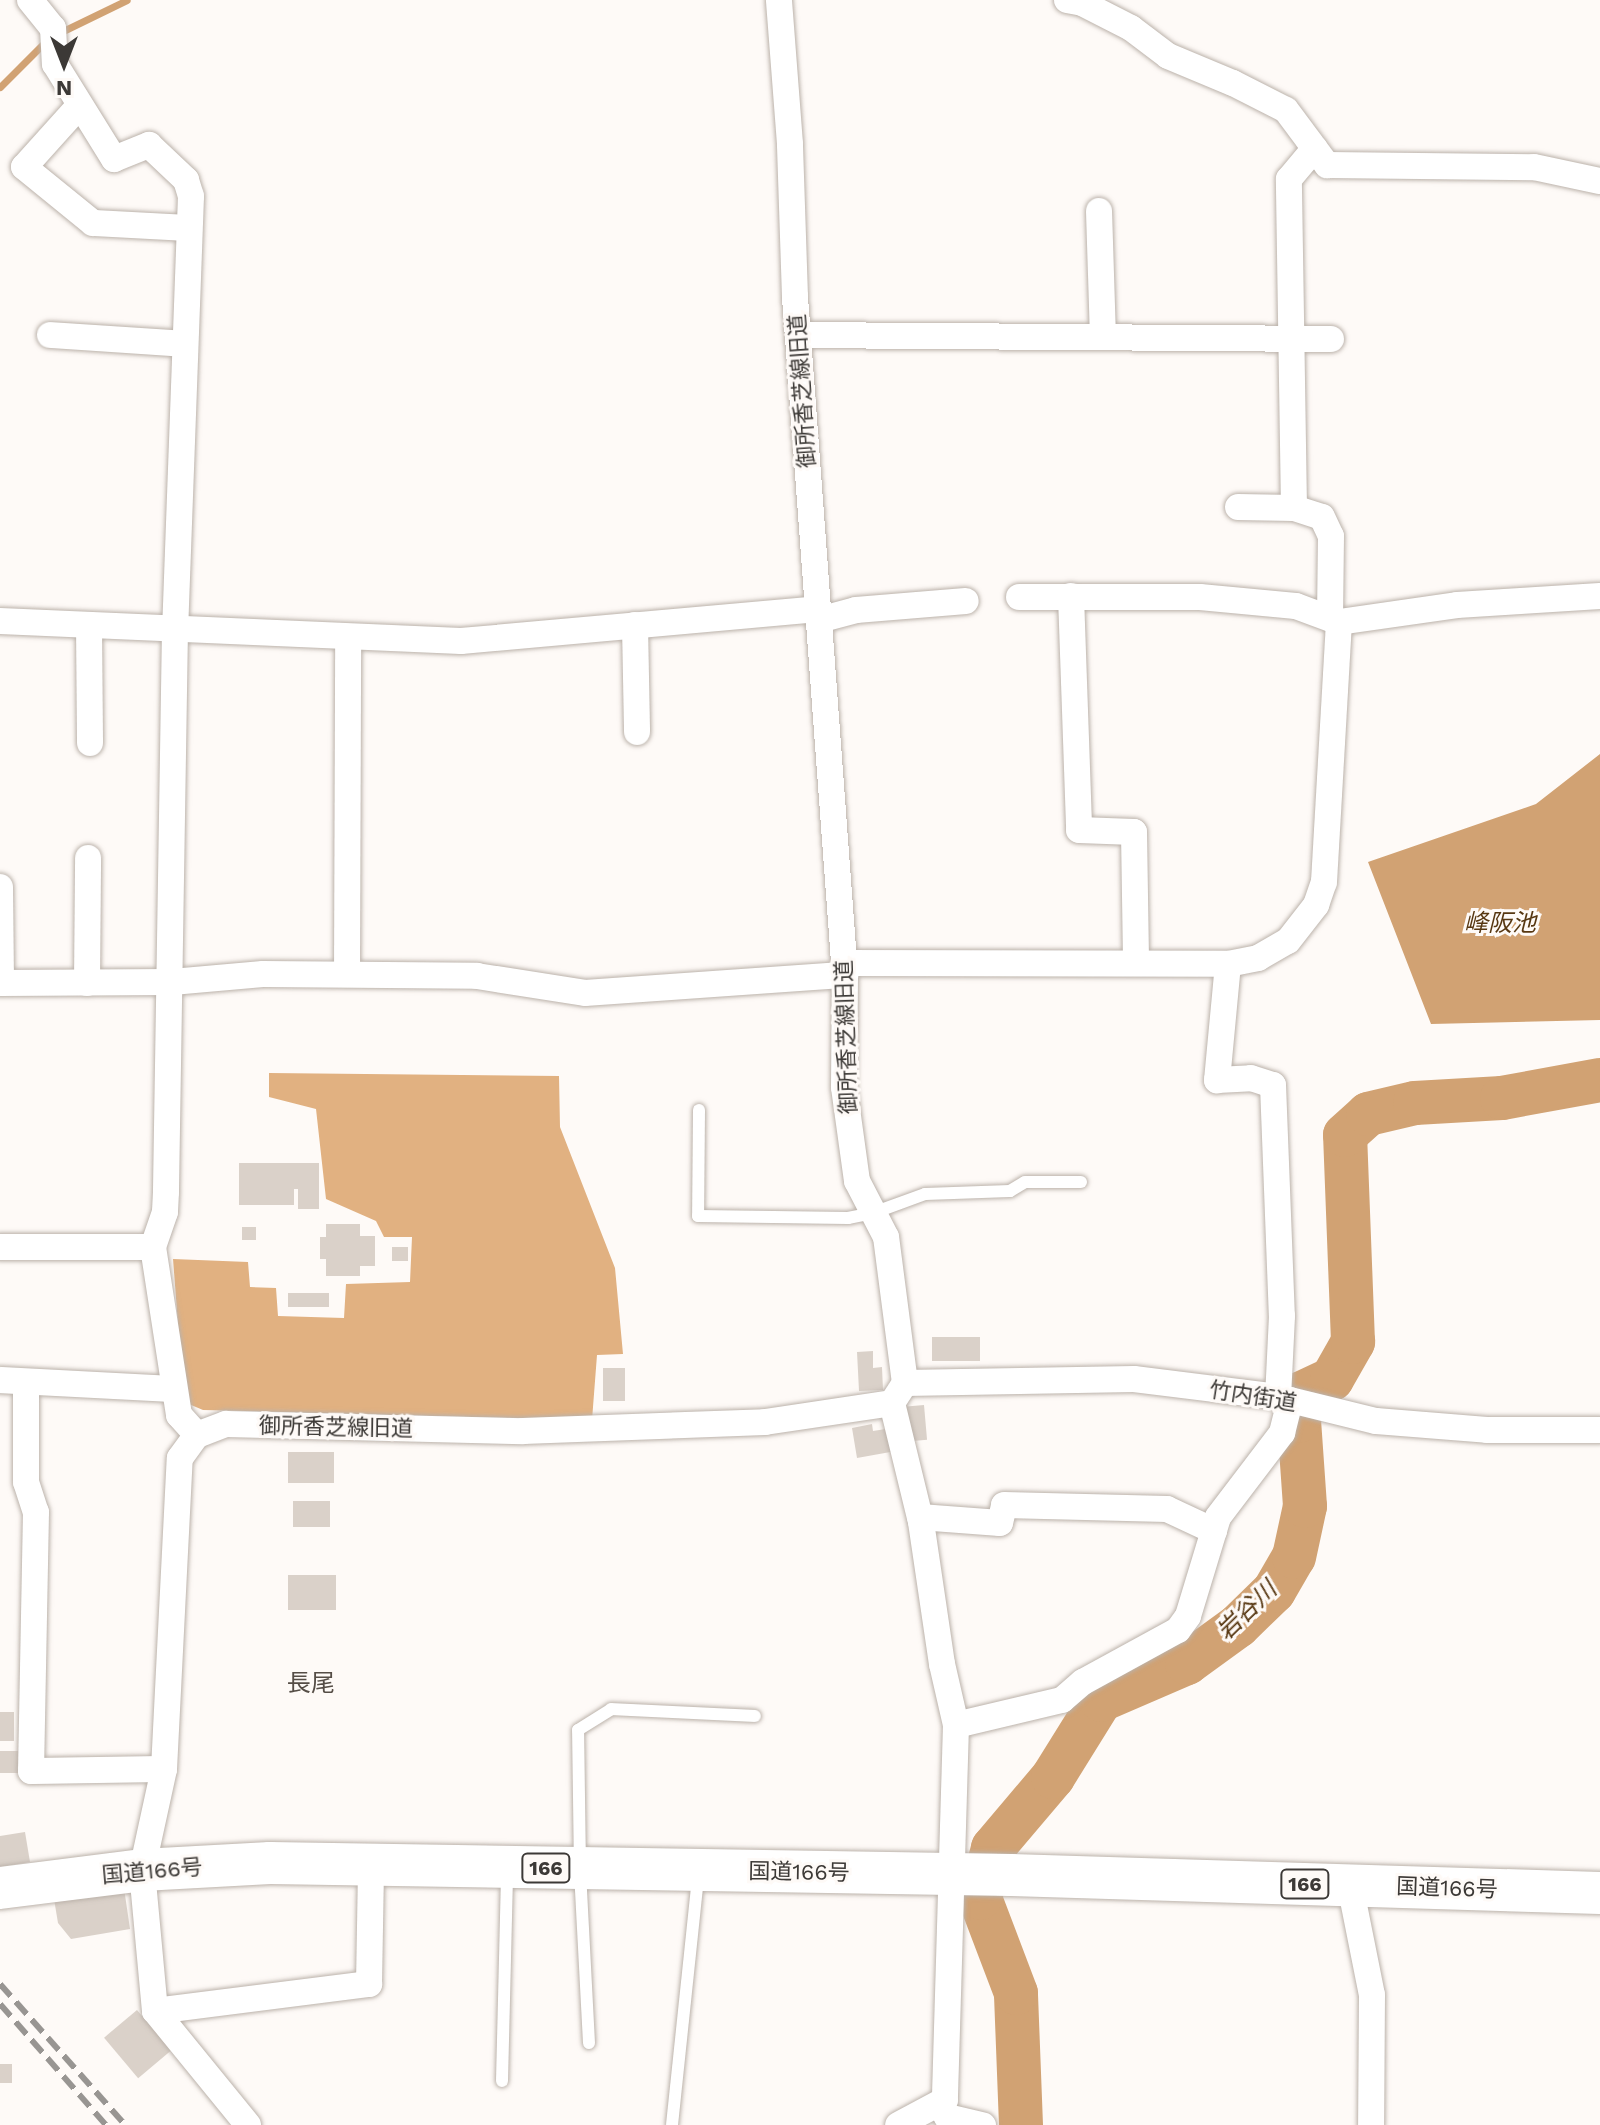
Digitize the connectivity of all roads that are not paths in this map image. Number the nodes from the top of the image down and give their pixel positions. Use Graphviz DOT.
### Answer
graph roads {
  1 [pos="30,0"];
  2 [pos="779,0"];
  3 [pos="1067,0"];
  4 [pos="79,106"];
  5 [pos="1315,148"];
  6 [pos="1600,181"];
  7 [pos="1099,211"];
  8 [pos="189,228"];
  9 [pos="50,335"];
  10 [pos="798,335"];
  11 [pos="1103,337"];
  12 [pos="1291,339"];
  13 [pos="1331,339"];
  14 [pos="185,344"];
  15 [pos="1238,507"];
  16 [pos="1294,508"];
  17 [pos="1071,596"];
  18 [pos="1600,596"];
  19 [pos="1019,597"];
  20 [pos="966,601"];
  21 [pos="819,614"];
  22 [pos="1335,620"];
  23 [pos="0,621"];
  24 [pos="89,625"];
  25 [pos="635,625"];
  26 [pos="175,629"];
  27 [pos="348,638"];
  28 [pos="637,732"];
  29 [pos="90,743"];
  30 [pos="88,858"];
  31 [pos="0,887"];
  32 [pos="1136,963"];
  33 [pos="1228,964"];
  34 [pos="844,969"];
  35 [pos="347,974"];
  36 [pos="172,982"];
  37 [pos="0,983"];
  38 [pos="87,983"];
  39 [pos="699,1110"];
  40 [pos="1081,1182"];
  41 [pos="873,1213"];
  42 [pos="0,1247"];
  43 [pos="153,1247"];
  44 [pos="13,1381"];
  45 [pos="174,1389"];
  46 [pos="899,1393"];
  47 [pos="1293,1401"];
  48 [pos="1600,1430"];
  49 [pos="197,1435"];
  50 [pos="920,1517"];
  51 [pos="1214,1531"];
  52 [pos="755,1716"];
  53 [pos="956,1725"];
  54 [pos="164,1769"];
  55 [pos="371,1865"];
  56 [pos="507,1867"];
  57 [pos="580,1869"];
  58 [pos="142,1870"];
  59 [pos="698,1871"];
  60 [pos="950,1874"];
  61 [pos="1350,1885"];
  62 [pos="0,1888"];
  63 [pos="1600,1893"];
  64 [pos="155,2011"];
  65 [pos="589,2043"];
  66 [pos="502,2081"];
  67 [pos="939,2104"];
  68 [pos="248,2125"];
  69 [pos="672,2125"];
  70 [pos="898,2125"];
  71 [pos="983,2125"];
  72 [pos="1371,2125"];
  1 -- 4 [label="street"];
  2 -- 10 [label="street, 御所香芝線旧道"];
  3 -- 5 [label="street"];
  4 -- 8 [label="street"];
  4 -- 8 [label="street"];
  5 -- 6 [label="street"];
  5 -- 12 [label="street"];
  7 -- 11 [label="street"];
  8 -- 14 [label="street"];
  9 -- 14 [label="street"];
  10 -- 11 [label="street"];
  10 -- 21 [label="street, 御所香芝線旧道"];
  11 -- 12 [label="street"];
  12 -- 13 [label="street"];
  12 -- 16 [label="street"];
  14 -- 26 [label="street"];
  15 -- 16 [label="street"];
  16 -- 22 [label="street"];
  17 -- 19 [label="street"];
  17 -- 22 [label="street"];
  17 -- 32 [label="street"];
  18 -- 22 [label="street"];
  20 -- 21 [label="street"];
  21 -- 25 [label="street"];
  21 -- 34 [label="street, 御所香芝線旧道"];
  22 -- 33 [label="street"];
  23 -- 24 [label="street"];
  24 -- 26 [label="street"];
  24 -- 29 [label="street"];
  25 -- 27 [label="street"];
  25 -- 28 [label="street"];
  26 -- 27 [label="street"];
  26 -- 36 [label="street"];
  27 -- 35 [label="street"];
  30 -- 38 [label="street"];
  31 -- 37 [label="street"];
  32 -- 33 [label="street"];
  32 -- 34 [label="street"];
  33 -- 47 [label="street"];
  34 -- 35 [label="street"];
  34 -- 41 [label="street, 御所香芝線旧道"];
  35 -- 36 [label="street"];
  36 -- 38 [label="street"];
  36 -- 43 [label="street"];
  37 -- 38 [label="street"];
  39 -- 41 [label="lane"];
  40 -- 41 [label="lane"];
  41 -- 46 [label="street, 御所香芝線旧道"];
  42 -- 43 [label="street"];
  43 -- 45 [label="street"];
  44 -- 45 [label="street"];
  44 -- 54 [label="street"];
  45 -- 49 [label="street"];
  46 -- 47 [label="street, 竹内街道"];
  46 -- 49 [label="street, 御所香芝線旧道"];
  46 -- 50 [label="street"];
  47 -- 48 [label="street, 竹内街道"];
  47 -- 51 [label="street"];
  49 -- 54 [label="street"];
  50 -- 51 [label="street"];
  50 -- 53 [label="street"];
  51 -- 53 [label="street"];
  52 -- 57 [label="lane"];
  53 -- 60 [label="street"];
  54 -- 58 [label="street"];
  55 -- 56 [label="highway, 国道166号 / 166"];
  55 -- 58 [label="highway, 国道166号 / 166"];
  55 -- 64 [label="street"];
  56 -- 57 [label="highway, 国道166号 / 166"];
  56 -- 66 [label="lane"];
  57 -- 59 [label="highway, 国道166号 / 166"];
  57 -- 65 [label="lane"];
  58 -- 62 [label="highway, 国道166号 / 166"];
  58 -- 64 [label="street"];
  59 -- 60 [label="highway, 国道166号 / 166"];
  59 -- 69 [label="lane"];
  60 -- 61 [label="highway, 国道166号 / 166"];
  60 -- 67 [label="street"];
  61 -- 63 [label="highway, 国道166号 / 166"];
  61 -- 72 [label="street"];
  64 -- 68 [label="street"];
  67 -- 70 [label="street"];
  67 -- 71 [label="street"];
}
